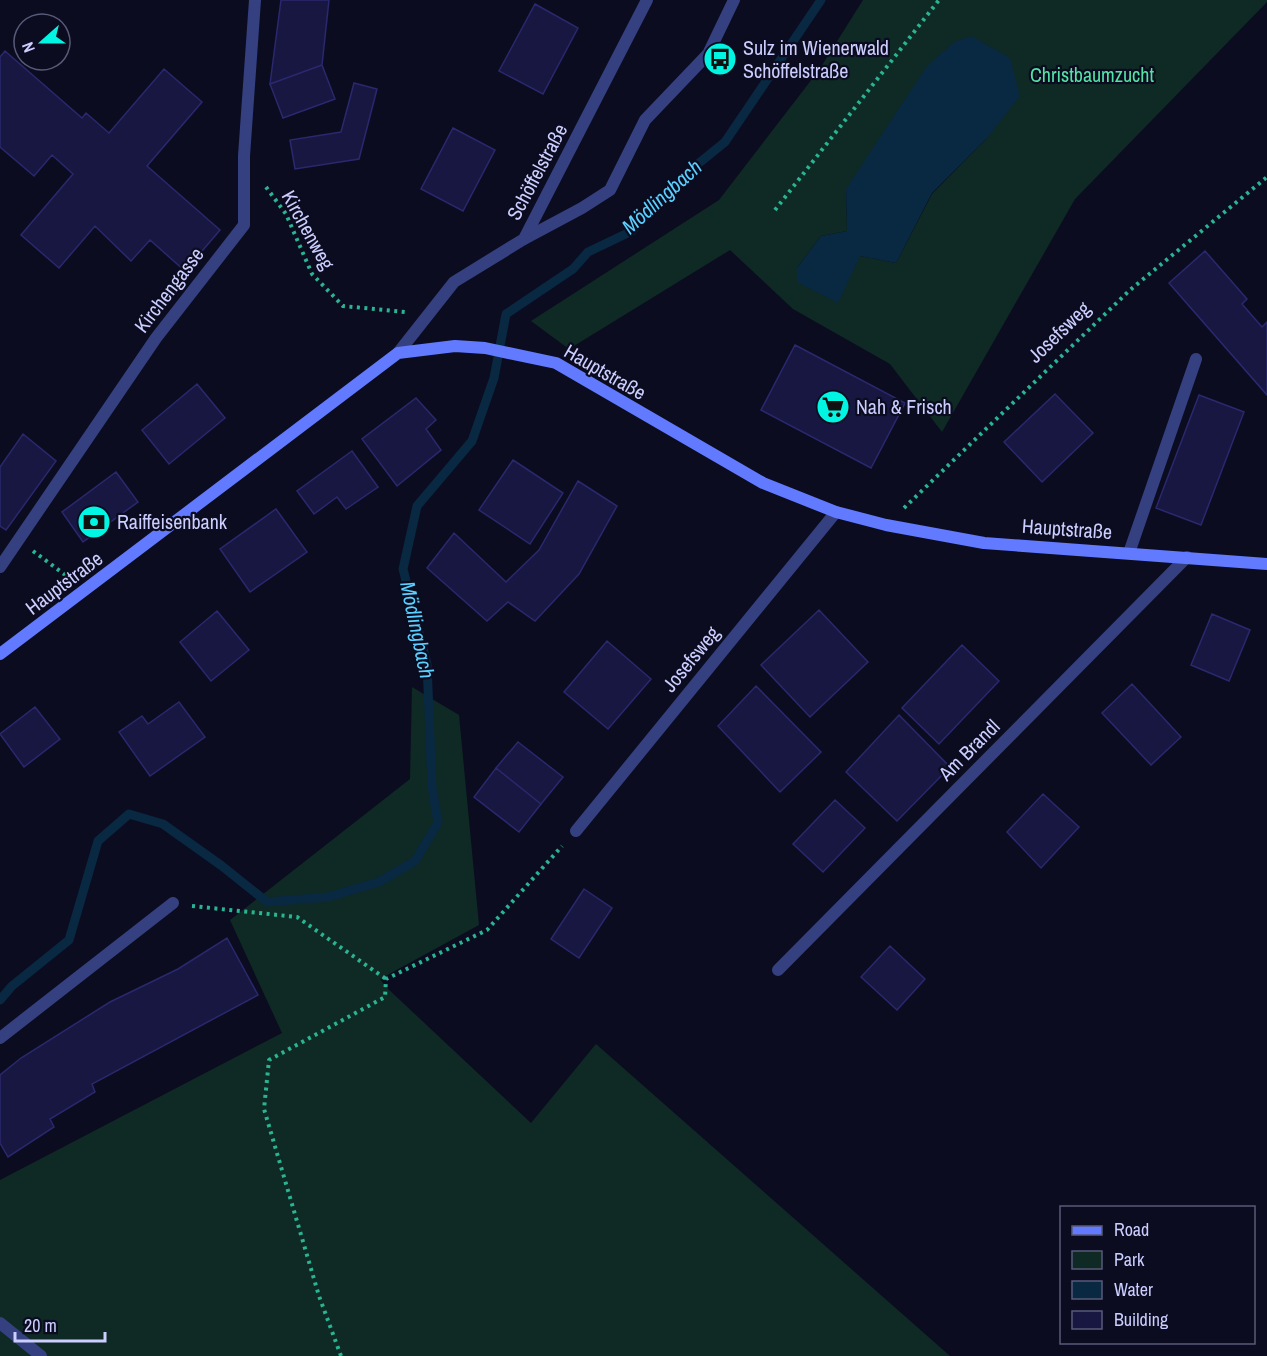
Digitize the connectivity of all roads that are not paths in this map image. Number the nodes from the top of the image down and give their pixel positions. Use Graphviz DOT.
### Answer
graph roads {
  1 [pos="255,0"];
  2 [pos="647,0"];
  3 [pos="734,0"];
  4 [pos="524,239"];
  5 [pos="398,353"];
  6 [pos="1196,359"];
  7 [pos="836,512"];
  8 [pos="1129,553"];
  9 [pos="1187,557"];
  10 [pos="1267,564"];
  11 [pos="0,567"];
  12 [pos="0,654"];
  13 [pos="576,831"];
  14 [pos="173,903"];
  15 [pos="778,970"];
  16 [pos="0,1038"];
  17 [pos="0,1323"];
  18 [pos="41,1356"];
  1 -- 11 [label="street, Kirchengasse"];
  2 -- 4 [label="street, Schöffelstraße"];
  3 -- 4 [label="street"];
  4 -- 5 [label="street, Schöffelstraße"];
  5 -- 7 [label="main road, Hauptstraße"];
  5 -- 12 [label="main road, Hauptstraße"];
  6 -- 8 [label="street"];
  7 -- 8 [label="main road, Hauptstraße"];
  7 -- 13 [label="street, Josefsweg"];
  8 -- 9 [label="main road, Hauptstraße"];
  9 -- 10 [label="main road, Hauptstraße"];
  9 -- 15 [label="street, Am Brandl"];
  14 -- 16 [label="street"];
  17 -- 18 [label="street"];
}
